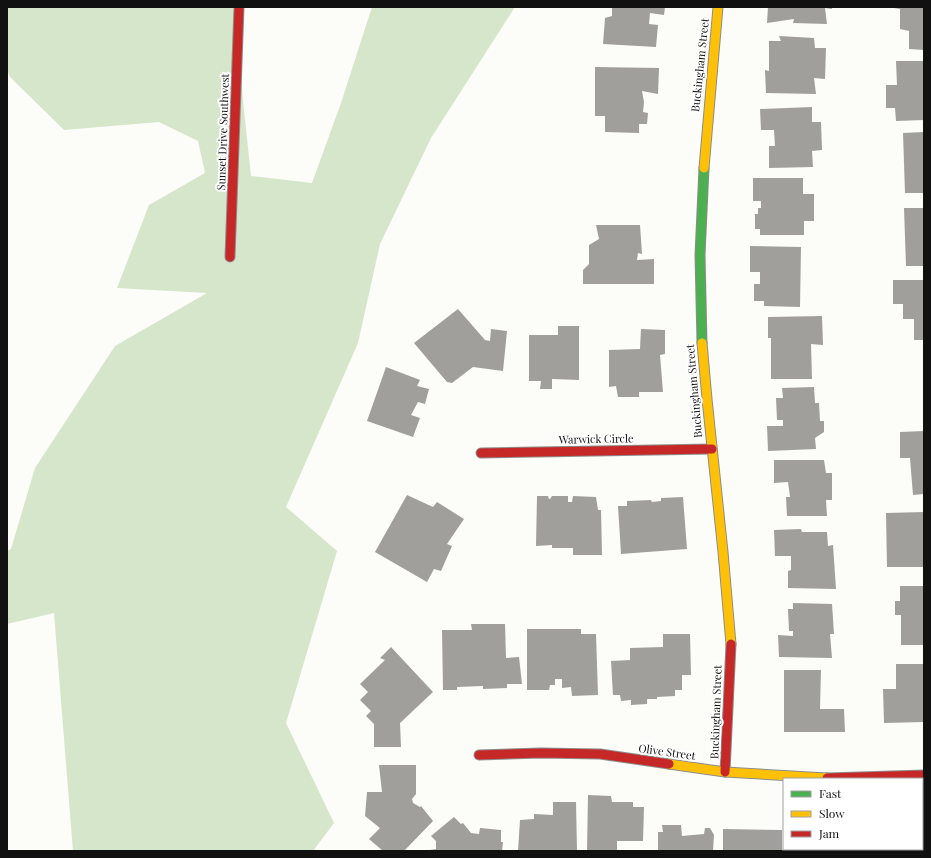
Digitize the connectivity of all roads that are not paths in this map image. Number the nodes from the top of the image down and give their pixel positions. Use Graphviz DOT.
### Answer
graph roads {
  1 [pos="239,7"];
  2 [pos="718,7"];
  3 [pos="230,257"];
  4 [pos="712,449"];
  5 [pos="480,453"];
  6 [pos="479,755"];
  7 [pos="725,772"];
  8 [pos="924,775"];
  1 -- 3 [label="street, Sunset Drive Southwest"];
  2 -- 4 [label="street, Buckingham Street"];
  4 -- 5 [label="street, Warwick Circle"];
  4 -- 7 [label="street, Buckingham Street"];
  6 -- 7 [label="street, Olive Street"];
  7 -- 8 [label="street, Olive Street"];
}
